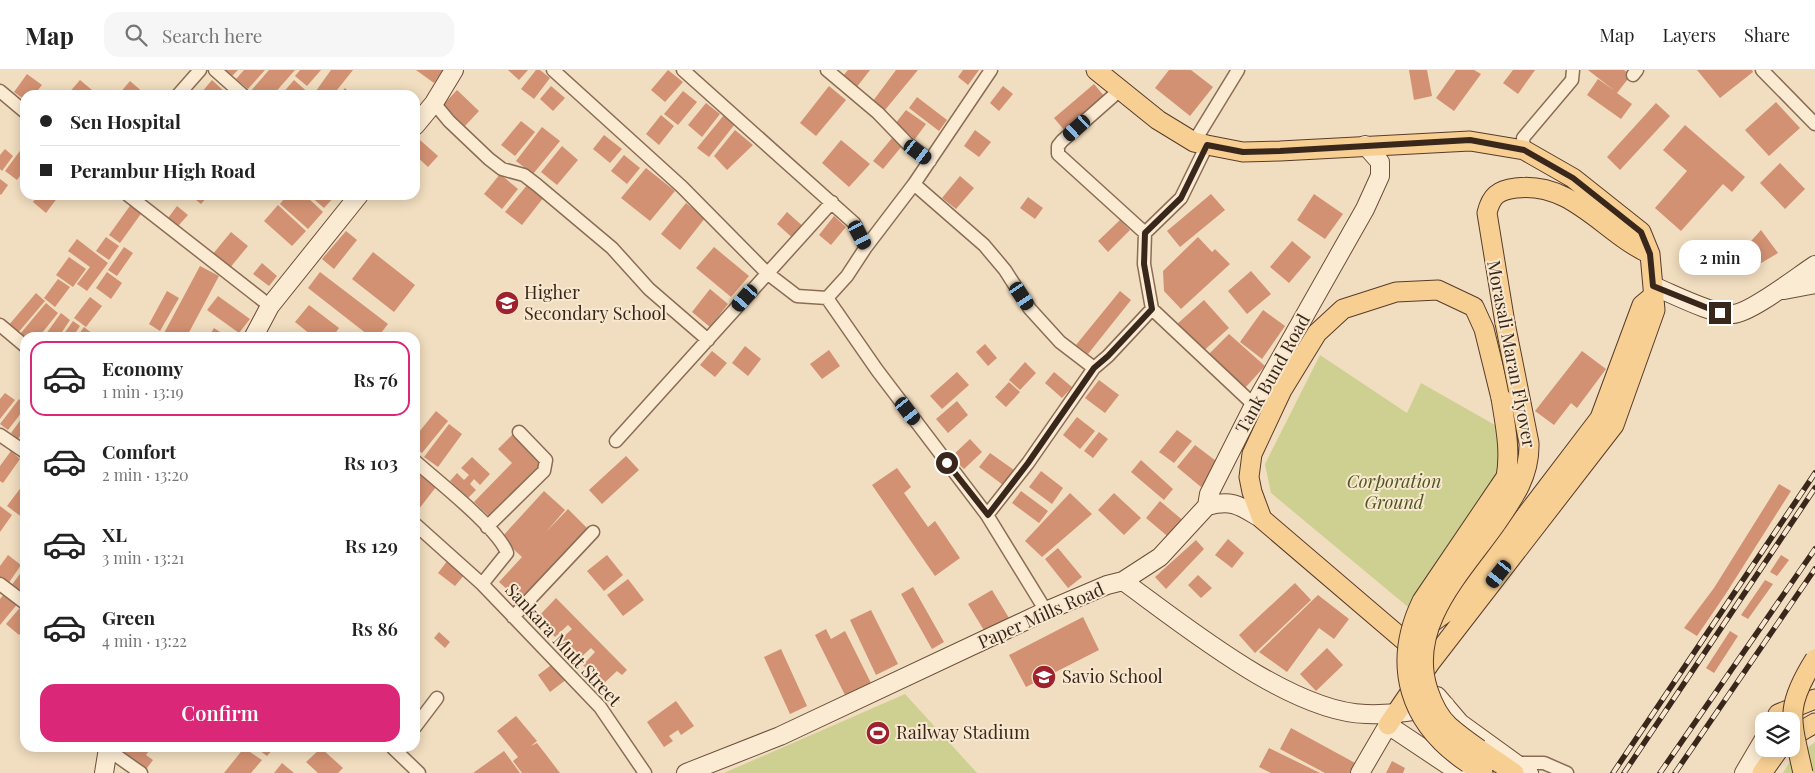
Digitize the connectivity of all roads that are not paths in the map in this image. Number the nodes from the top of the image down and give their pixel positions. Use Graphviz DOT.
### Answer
graph roads {
  1 [pos="200,70"];
  2 [pos="215,70"];
  3 [pos="454,70"];
  4 [pos="553,70"];
  5 [pos="683,70"];
  6 [pos="827,70"];
  7 [pos="991,70"];
  8 [pos="1096,70"];
  9 [pos="1238,70"];
  10 [pos="1573,70"];
  11 [pos="1762,70"];
  12 [pos="1121,89"];
  13 [pos="182,90"];
  14 [pos="237,90"];
  15 [pos="1,93"];
  16 [pos="434,103"];
  17 [pos="20,108"];
  18 [pos="420,120"];
  19 [pos="1815,124"];
  20 [pos="1201,143"];
  21 [pos="1365,145"];
  22 [pos="1524,150"];
  23 [pos="930,160"];
  24 [pos="914,184"];
  25 [pos="134,200"];
  26 [pos="354,200"];
  27 [pos="832,202"];
  28 [pos="1145,233"];
  29 [pos="866,247"];
  30 [pos="1650,254"];
  31 [pos="1815,264"];
  32 [pos="767,273"];
  33 [pos="1815,284"];
  34 [pos="1654,290"];
  35 [pos="1775,292"];
  36 [pos="827,298"];
  37 [pos="270,306"];
  38 [pos="1152,309"];
  39 [pos="0,325"];
  40 [pos="258,332"];
  41 [pos="708,340"];
  42 [pos="20,342"];
  43 [pos="1094,368"];
  44 [pos="1254,405"];
  45 [pos="519,432"];
  46 [pos="0,436"];
  47 [pos="616,441"];
  48 [pos="20,449"];
  49 [pos="420,466"];
  50 [pos="1207,506"];
  51 [pos="988,515"];
  52 [pos="1262,519"];
  53 [pos="487,527"];
  54 [pos="420,528"];
  55 [pos="593,532"];
  56 [pos="1123,581"];
  57 [pos="0,584"];
  58 [pos="482,584"];
  59 [pos="20,599"];
  60 [pos="1046,611"];
  61 [pos="513,617"];
  62 [pos="1390,628"];
  63 [pos="1815,653"];
  64 [pos="1815,659"];
  65 [pos="1426,670"];
  66 [pos="438,698"];
  67 [pos="1815,699"];
  68 [pos="1445,705"];
  69 [pos="1780,712"];
  70 [pos="1788,712"];
  71 [pos="1392,718"];
  72 [pos="420,721"];
  73 [pos="1815,723"];
  74 [pos="1800,732"];
  75 [pos="107,752"];
  76 [pos="113,752"];
  77 [pos="399,752"];
  78 [pos="1755,754"];
  79 [pos="1773,757"];
  80 [pos="1519,770"];
  81 [pos="104,773"];
  82 [pos="141,773"];
  83 [pos="419,773"];
  84 [pos="645,773"];
  85 [pos="686,773"];
  86 [pos="1360,773"];
  87 [pos="1460,773"];
  88 [pos="1483,773"];
  89 [pos="1567,773"];
  90 [pos="1744,773"];
  91 [pos="1762,773"];
  92 [pos="1803,773"];
  1 -- 13 [label="street"];
  2 -- 14 [label="street"];
  3 -- 16 [label="main road"];
  4 -- 32 [label="street"];
  5 -- 27 [label="street"];
  6 -- 23 [label="street"];
  7 -- 23 [label="street"];
  8 -- 12 [label="main road"];
  9 -- 20 [label="street"];
  10 -- 22 [label="street"];
  11 -- 19 [label="street"];
  12 -- 20 [label="main road"];
  12 -- 28 [label="street"];
  15 -- 17 [label="street"];
  16 -- 18 [label="main road"];
  16 -- 41 [label="street"];
  20 -- 21 [label="main road"];
  20 -- 28 [label="street"];
  21 -- 22 [label="main road"];
  21 -- 44 [label="main road, Tank Bund Road"];
  22 -- 30 [label="main road"];
  23 -- 24 [label="street"];
  24 -- 29 [label="street"];
  24 -- 43 [label="street"];
  25 -- 37 [label="street"];
  26 -- 37 [label="main road"];
  27 -- 29 [label="street"];
  27 -- 32 [label="street"];
  28 -- 38 [label="street"];
  29 -- 36 [label="street"];
  30 -- 34 [label="main road"];
  30 -- 80 [label="main road, Morasali Maran Flyover, bridge"];
  31 -- 35 [label="main road"];
  32 -- 36 [label="street"];
  32 -- 41 [label="street"];
  33 -- 35 [label="main road"];
  34 -- 35 [label="main road"];
  34 -- 62 [label="main road"];
  34 -- 65 [label="main road"];
  36 -- 51 [label="street"];
  37 -- 40 [label="main road"];
  38 -- 43 [label="street"];
  38 -- 44 [label="street"];
  39 -- 42 [label="street"];
  41 -- 47 [label="street"];
  43 -- 51 [label="street"];
  44 -- 50 [label="main road, Tank Bund Road"];
  45 -- 53 [label="street"];
  46 -- 48 [label="street"];
  49 -- 53 [label="street, Sankara Mutt Street"];
  50 -- 52 [label="main road"];
  50 -- 56 [label="main road, Tank Bund Road"];
  51 -- 60 [label="street"];
  52 -- 62 [label="main road"];
  52 -- 88 [label="main road, Morasali Maran Flyover, bridge"];
  53 -- 58 [label="street, Sankara Mutt Street"];
  54 -- 58 [label="street"];
  55 -- 61 [label="street"];
  56 -- 60 [label="main road, Paper Mills Road"];
  56 -- 71 [label="main road, Paper Mills Road"];
  57 -- 59 [label="street"];
  58 -- 61 [label="street, Sankara Mutt Street"];
  60 -- 85 [label="main road, Paper Mills Road"];
  61 -- 84 [label="street, Sankara Mutt Street"];
  62 -- 65 [label="main road"];
  63 -- 69 [label="main road"];
  64 -- 92 [label="main road, bridge"];
  65 -- 68 [label="main road"];
  65 -- 71 [label="main road"];
  66 -- 72 [label="street"];
  67 -- 70 [label="main road"];
  68 -- 71 [label="main road, Paper Mills Road"];
  68 -- 80 [label="main road"];
  71 -- 86 [label="main road"];
  71 -- 87 [label="main road"];
  73 -- 74 [label="main road"];
  75 -- 81 [label="main road"];
  76 -- 82 [label="street"];
  77 -- 83 [label="street"];
  78 -- 90 [label="main road"];
  79 -- 91 [label="main road"];
  80 -- 89 [label="street"];
}
